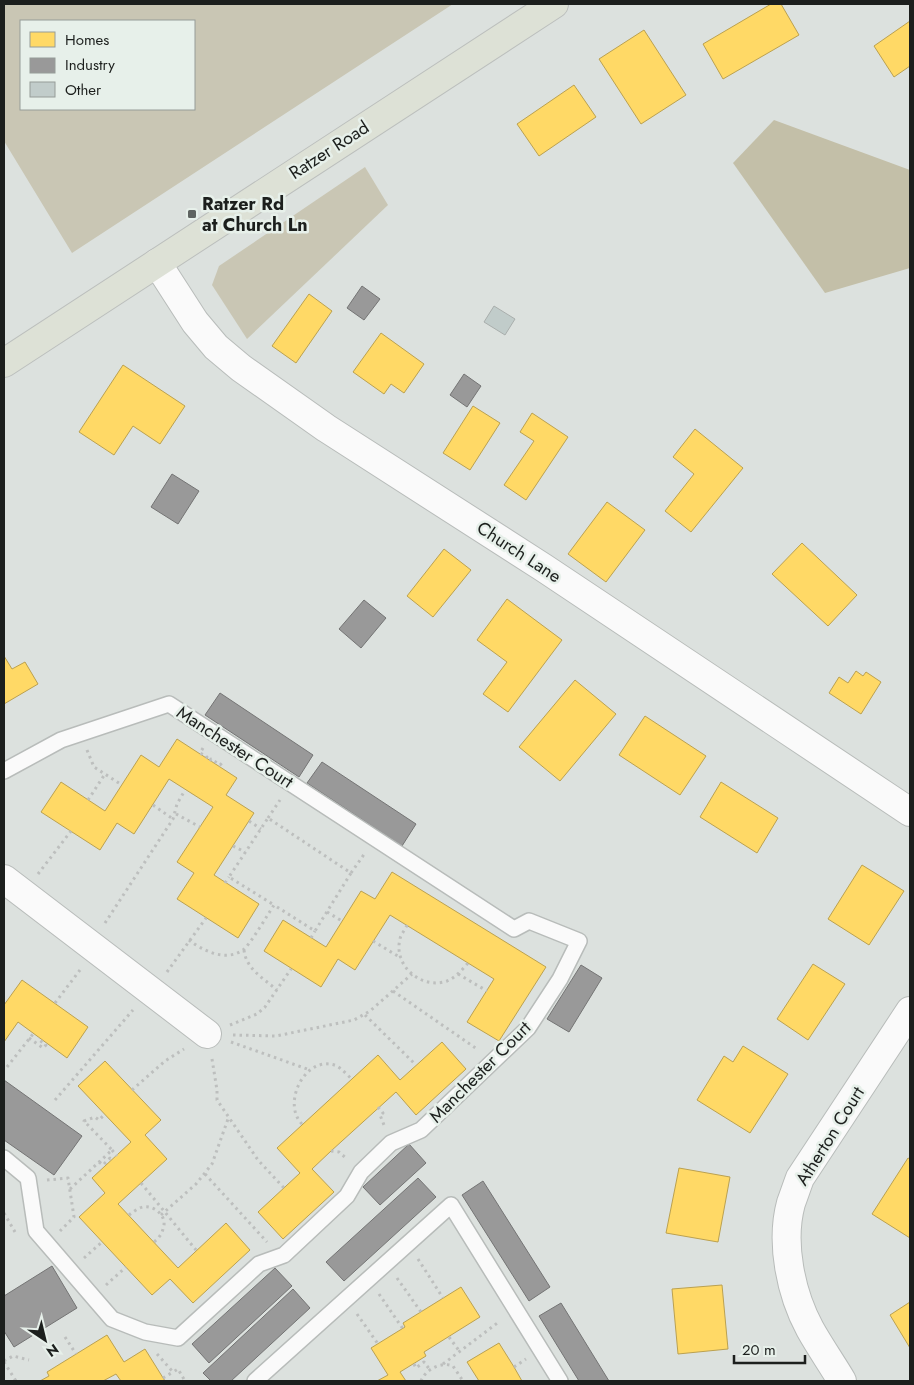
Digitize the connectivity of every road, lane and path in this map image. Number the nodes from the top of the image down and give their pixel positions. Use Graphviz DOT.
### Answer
graph roads {
  1 [pos="554,4"];
  2 [pos="157,263"];
  3 [pos="4,363"];
  4 [pos="81,733"];
  5 [pos="4,771"];
  6 [pos="105,774"];
  7 [pos="122,785"];
  8 [pos="185,790"];
  9 [pos="88,800"];
  10 [pos="153,805"];
  11 [pos="910,812"];
  12 [pos="176,814"];
  13 [pos="173,819"];
  14 [pos="248,821"];
  15 [pos="200,827"];
  16 [pos="261,829"];
  17 [pos="71,831"];
  18 [pos="233,846"];
  19 [pos="245,852"];
  20 [pos="229,877"];
  21 [pos="225,883"];
  22 [pos="13,886"];
  23 [pos="274,905"];
  24 [pos="327,912"];
  25 [pos="206,918"];
  26 [pos="342,922"];
  27 [pos="407,925"];
  28 [pos="315,930"];
  29 [pos="311,938"];
  30 [pos="189,940"];
  31 [pos="373,941"];
  32 [pos="92,947"];
  33 [pos="244,950"];
  34 [pos="401,958"];
  35 [pos="468,963"];
  36 [pos="291,968"];
  37 [pos="412,974"];
  38 [pos="458,974"];
  39 [pos="277,990"];
  40 [pos="150,991"];
  41 [pos="393,991"];
  42 [pos="487,991"];
  43 [pos="55,1003"];
  44 [pos="910,1011"];
  45 [pos="365,1015"];
  46 [pos="33,1034"];
  47 [pos="207,1034"];
  48 [pos="29,1038"];
  49 [pos="39,1038"];
  50 [pos="494,1060"];
  51 [pos="416,1065"];
  52 [pos="7,1067"];
  53 [pos="310,1070"];
  54 [pos="352,1079"];
  55 [pos="132,1090"];
  56 [pos="55,1100"];
  57 [pos="105,1114"];
  58 [pos="228,1118"];
  59 [pos="302,1124"];
  60 [pos="112,1150"];
  61 [pos="117,1156"];
  62 [pos="4,1158"];
  63 [pos="112,1160"];
  64 [pos="99,1162"];
  65 [pos="205,1174"];
  66 [pos="28,1178"];
  67 [pos="141,1182"];
  68 [pos="284,1188"];
  69 [pos="70,1189"];
  70 [pos="165,1212"];
  71 [pos="129,1215"];
  72 [pos="162,1215"];
  73 [pos="154,1242"];
  74 [pos="46,1243"];
  75 [pos="408,1244"];
  76 [pos="196,1250"];
  77 [pos="284,1255"];
  78 [pos="387,1263"];
  79 [pos="126,1267"];
  80 [pos="368,1280"];
  81 [pos="93,1297"];
  82 [pos="443,1298"];
  83 [pos="347,1299"];
  84 [pos="516,1310"];
  85 [pos="421,1312"];
  86 [pos="402,1329"];
  87 [pos="145,1332"];
  88 [pos="65,1337"];
  89 [pos="448,1337"];
  90 [pos="378,1344"];
  91 [pos="460,1352"];
  92 [pos="76,1354"];
  93 [pos="28,1360"];
  94 [pos="4,1361"];
  95 [pos="414,1364"];
  96 [pos="443,1364"];
  97 [pos="430,1370"];
  98 [pos="173,1372"];
  99 [pos="163,1378"];
  100 [pos="834,1378"];
  101 [pos="16,1381"];
  102 [pos="185,1381"];
  103 [pos="256,1381"];
  104 [pos="421,1381"];
  105 [pos="463,1381"];
  106 [pos="560,1381"];
  1 -- 2 [label="main road, Ratzer Road"];
  2 -- 3 [label="main road, Ratzer Road"];
  2 -- 11 [label="street, Church Lane"];
  4 -- 5 [label="lane, Manchester Court"];
  4 -- 6 [label="path"];
  4 -- 50 [label="lane, Manchester Court"];
  6 -- 7 [label="path"];
  6 -- 9 [label="path"];
  8 -- 12 [label="path"];
  10 -- 13 [label="path"];
  12 -- 13 [label="path"];
  12 -- 15 [label="path"];
  13 -- 32 [label="path"];
  14 -- 16 [label="path"];
  16 -- 19 [label="path"];
  16 -- 24 [label="path"];
  17 -- 22 [label="path"];
  18 -- 19 [label="path"];
  19 -- 20 [label="path"];
  20 -- 21 [label="path"];
  20 -- 23 [label="path"];
  22 -- 32 [label="street"];
  23 -- 28 [label="path"];
  23 -- 33 [label="path"];
  24 -- 26 [label="path"];
  24 -- 28 [label="path"];
  25 -- 30 [label="path"];
  27 -- 34 [label="path"];
  28 -- 29 [label="path"];
  30 -- 33 [label="path"];
  30 -- 40 [label="path"];
  31 -- 34 [label="path"];
  32 -- 40 [label="street"];
  32 -- 43 [label="path"];
  33 -- 39 [label="path"];
  34 -- 37 [label="path"];
  35 -- 38 [label="path"];
  36 -- 39 [label="path"];
  37 -- 38 [label="path"];
  37 -- 41 [label="path"];
  38 -- 42 [label="path"];
  39 -- 47 [label="path"];
  40 -- 47 [label="street"];
  40 -- 56 [label="path"];
  41 -- 45 [label="path"];
  41 -- 50 [label="path"];
  44 -- 100 [label="street, Atherton Court"];
  45 -- 47 [label="path"];
  45 -- 51 [label="path"];
  46 -- 48 [label="path"];
  47 -- 53 [label="path"];
  47 -- 55 [label="path"];
  47 -- 58 [label="path"];
  48 -- 49 [label="path"];
  48 -- 52 [label="path"];
  50 -- 77 [label="lane, Manchester Court"];
  53 -- 54 [label="path"];
  53 -- 59 [label="path"];
  57 -- 60 [label="path"];
  58 -- 65 [label="path"];
  58 -- 68 [label="path"];
  60 -- 61 [label="path"];
  60 -- 64 [label="path"];
  62 -- 66 [label="lane"];
  63 -- 64 [label="path"];
  64 -- 69 [label="path"];
  65 -- 70 [label="path"];
  65 -- 77 [label="path"];
  66 -- 69 [label="path"];
  66 -- 74 [label="lane, Manchester Court"];
  67 -- 70 [label="path"];
  69 -- 74 [label="path"];
  70 -- 72 [label="path"];
  70 -- 76 [label="path"];
  71 -- 72 [label="path"];
  72 -- 73 [label="path"];
  74 -- 81 [label="lane, Manchester Court"];
  75 -- 78 [label="lane"];
  75 -- 82 [label="path"];
  75 -- 84 [label="lane"];
  77 -- 87 [label="lane, Manchester Court"];
  78 -- 80 [label="lane"];
  78 -- 85 [label="path"];
  79 -- 81 [label="path"];
  80 -- 83 [label="lane"];
  80 -- 86 [label="path"];
  81 -- 87 [label="lane, Manchester Court"];
  83 -- 90 [label="path"];
  83 -- 103 [label="lane"];
  84 -- 91 [label="path"];
  84 -- 106 [label="lane"];
  87 -- 98 [label="path"];
  88 -- 92 [label="path"];
  89 -- 91 [label="path"];
  91 -- 96 [label="path"];
  93 -- 94 [label="path"];
  94 -- 101 [label="path"];
  95 -- 97 [label="path"];
  96 -- 97 [label="path"];
  96 -- 105 [label="path"];
  97 -- 104 [label="path"];
  98 -- 99 [label="path"];
  98 -- 102 [label="path"];
}
